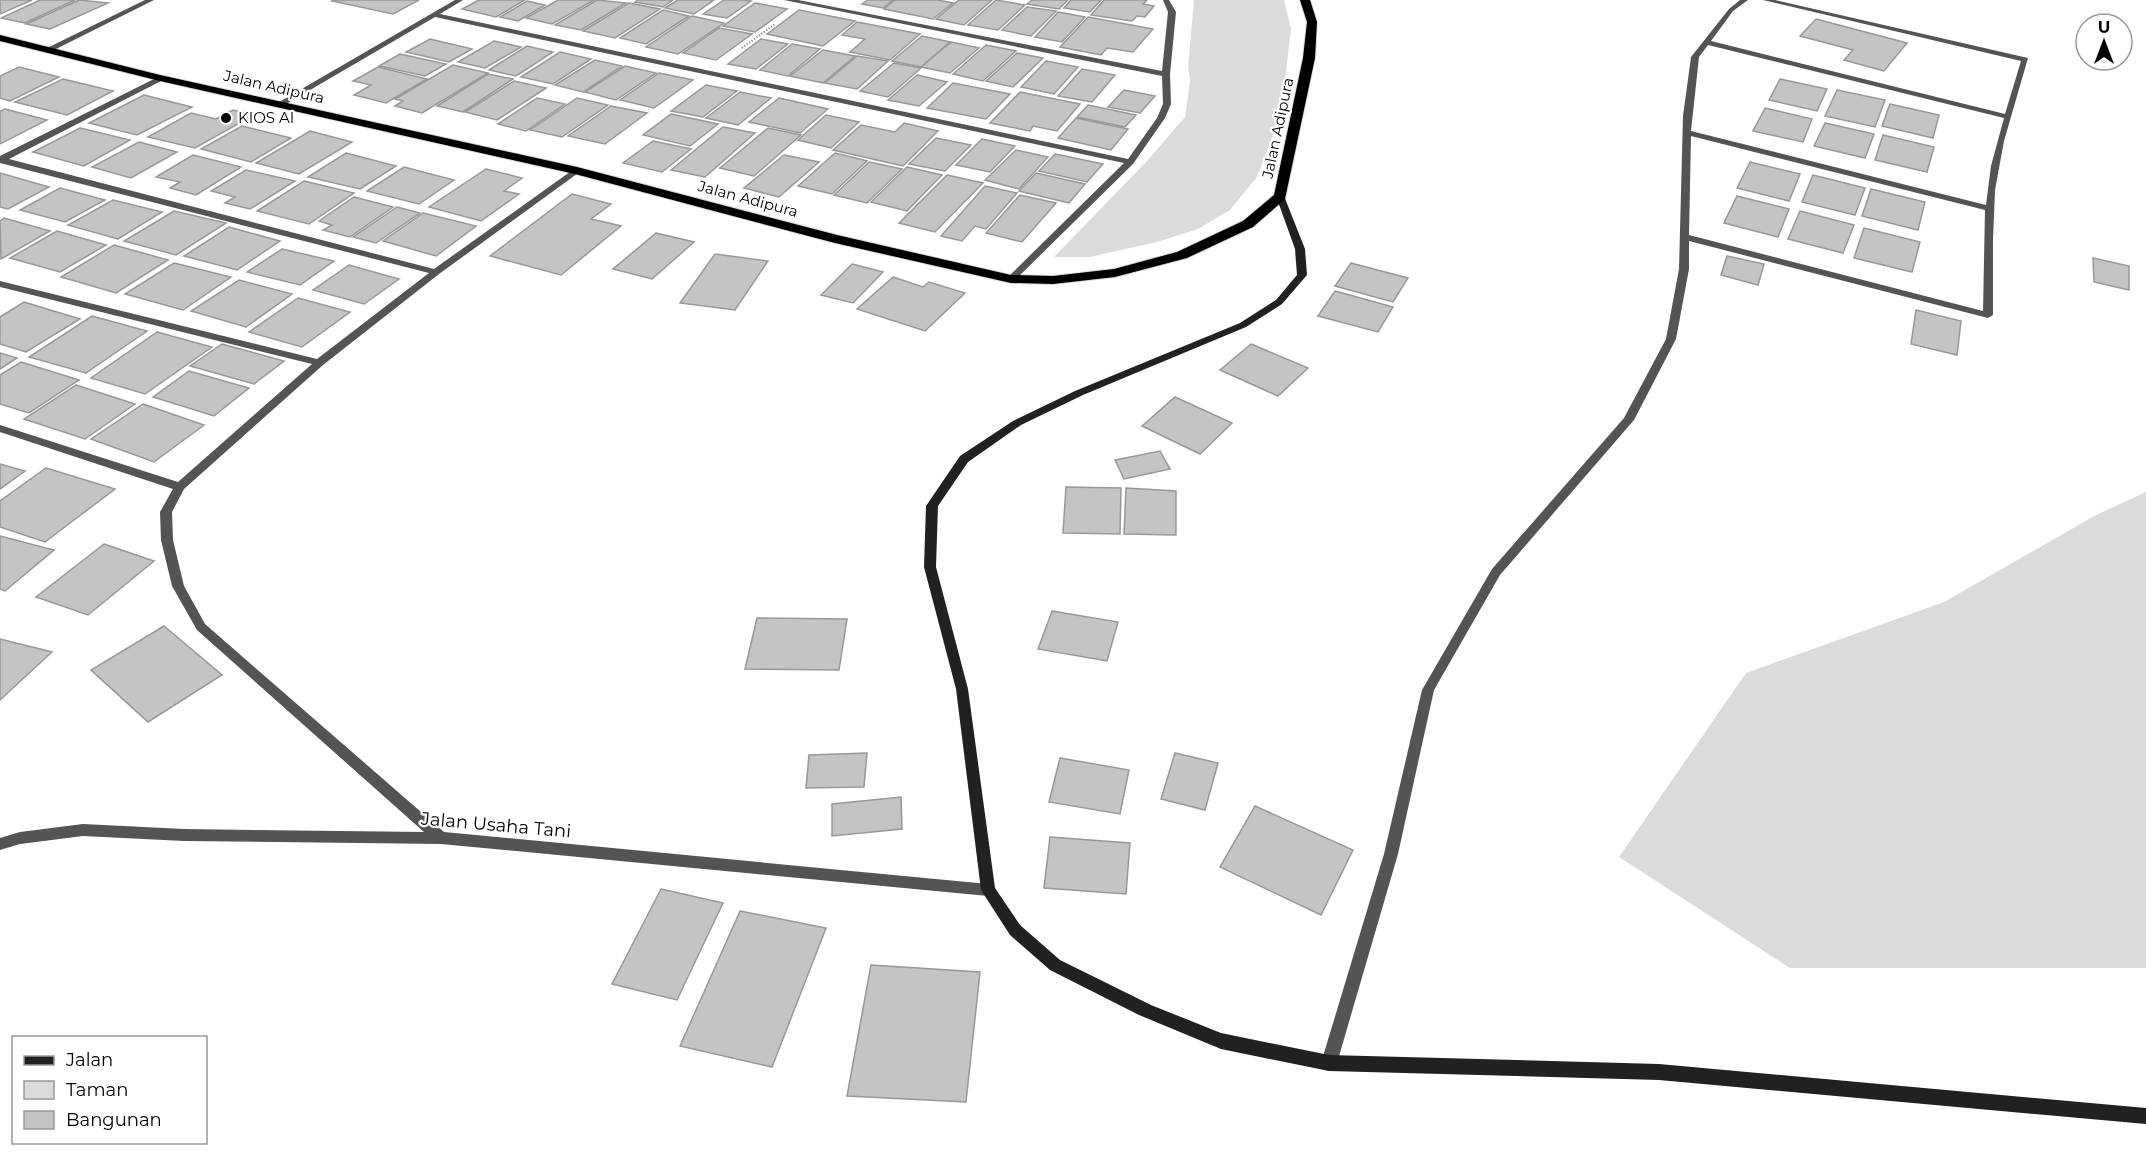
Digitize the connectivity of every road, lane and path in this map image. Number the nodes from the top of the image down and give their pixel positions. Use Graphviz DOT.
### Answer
graph roads {
  1 [pos="150,0"];
  2 [pos="460,0"];
  3 [pos="787,0"];
  4 [pos="1166,0"];
  5 [pos="1305,0"];
  6 [pos="1745,0"];
  7 [pos="1766,0"];
  8 [pos="802,3"];
  9 [pos="434,15"];
  10 [pos="0,38"];
  11 [pos="1705,42"];
  12 [pos="50,49"];
  13 [pos="708,74"];
  14 [pos="1166,74"];
  15 [pos="160,78"];
  16 [pos="278,105"];
  17 [pos="2008,117"];
  18 [pos="1687,133"];
  19 [pos="1,159"];
  20 [pos="1130,162"];
  21 [pos="577,171"];
  22 [pos="1280,196"];
  23 [pos="1988,207"];
  24 [pos="1685,237"];
  25 [pos="436,272"];
  26 [pos="1011,279"];
  27 [pos="0,284"];
  28 [pos="319,363"];
  29 [pos="0,428"];
  30 [pos="180,487"];
  31 [pos="441,838"];
  32 [pos="0,844"];
  33 [pos="988,890"];
  34 [pos="1329,1063"];
  35 [pos="2146,1116"];
  1 -- 12 [label="street"];
  2 -- 9 [label="street"];
  3 -- 8 [label="street"];
  4 -- 14 [label="street"];
  5 -- 22 [label="highway, Jalan Adipura"];
  6 -- 11 [label="street"];
  7 -- 17 [label="street"];
  8 -- 13 [label="path"];
  8 -- 14 [label="street"];
  9 -- 13 [label="street"];
  9 -- 16 [label="street"];
  10 -- 12 [label="highway, Jalan Adipura"];
  11 -- 17 [label="street"];
  11 -- 18 [label="street"];
  12 -- 15 [label="highway, Jalan Adipura"];
  13 -- 20 [label="street"];
  14 -- 20 [label="street"];
  15 -- 16 [label="highway, Jalan Adipura"];
  15 -- 19 [label="street"];
  16 -- 21 [label="highway, Jalan Adipura"];
  17 -- 23 [label="street"];
  18 -- 23 [label="street"];
  18 -- 24 [label="street"];
  19 -- 25 [label="street"];
  20 -- 26 [label="street"];
  21 -- 25 [label="street"];
  21 -- 26 [label="highway, Jalan Adipura"];
  22 -- 26 [label="highway, Jalan Adipura"];
  22 -- 33 [label="street"];
  23 -- 24 [label="street"];
  24 -- 34 [label="street"];
  25 -- 28 [label="street"];
  27 -- 28 [label="street"];
  28 -- 30 [label="street"];
  29 -- 30 [label="street"];
  30 -- 31 [label="street"];
  31 -- 32 [label="street, Jalan Usaha Tani"];
  31 -- 33 [label="street, Jalan Usaha Tani"];
  33 -- 34 [label="street"];
  34 -- 35 [label="street"];
}
